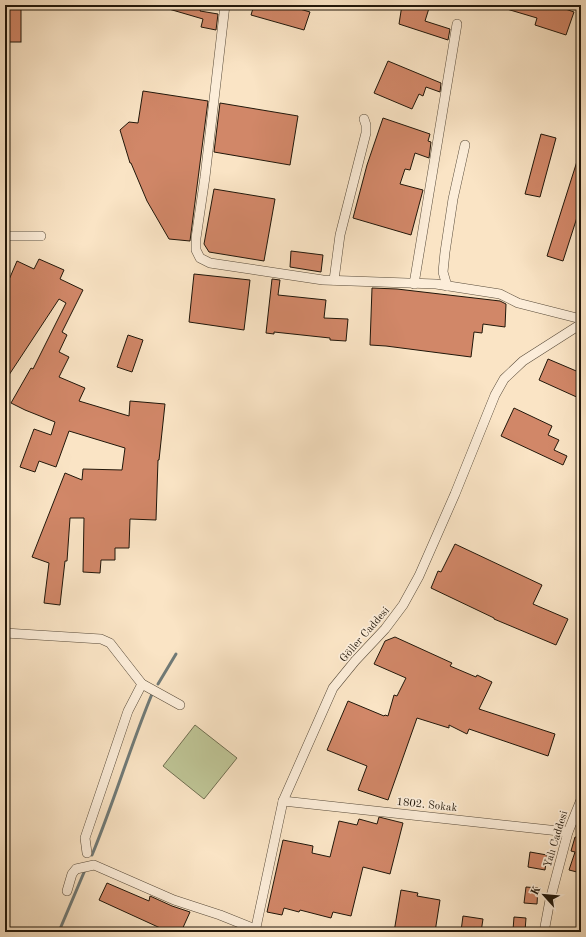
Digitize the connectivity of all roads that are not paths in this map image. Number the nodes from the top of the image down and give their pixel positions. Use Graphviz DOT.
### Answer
graph roads {
  1 [pos="225,5"];
  2 [pos="457,24"];
  3 [pos="364,120"];
  4 [pos="465,145"];
  5 [pos="5,236"];
  6 [pos="41,236"];
  7 [pos="334,280"];
  8 [pos="414,284"];
  9 [pos="446,286"];
  10 [pos="581,319"];
  11 [pos="581,324"];
  12 [pos="5,633"];
  13 [pos="142,684"];
  14 [pos="180,705"];
  15 [pos="581,800"];
  16 [pos="283,801"];
  17 [pos="568,832"];
  18 [pos="87,853"];
  19 [pos="67,891"];
  20 [pos="255,931"];
  21 [pos="544,932"];
  1 -- 7 [label="street"];
  2 -- 8 [label="street"];
  3 -- 7 [label="street"];
  4 -- 9 [label="street"];
  5 -- 6 [label="street"];
  7 -- 8 [label="street"];
  8 -- 9 [label="street"];
  9 -- 10 [label="street"];
  11 -- 16 [label="street, Göller Caddesi"];
  12 -- 13 [label="street"];
  13 -- 14 [label="street"];
  13 -- 18 [label="street"];
  15 -- 17 [label="street, Yalı Caddesi"];
  16 -- 17 [label="street, 1802. Sokak"];
  16 -- 20 [label="street, Göller Caddesi"];
  17 -- 21 [label="street, Yalı Caddesi"];
  19 -- 20 [label="street"];
}
